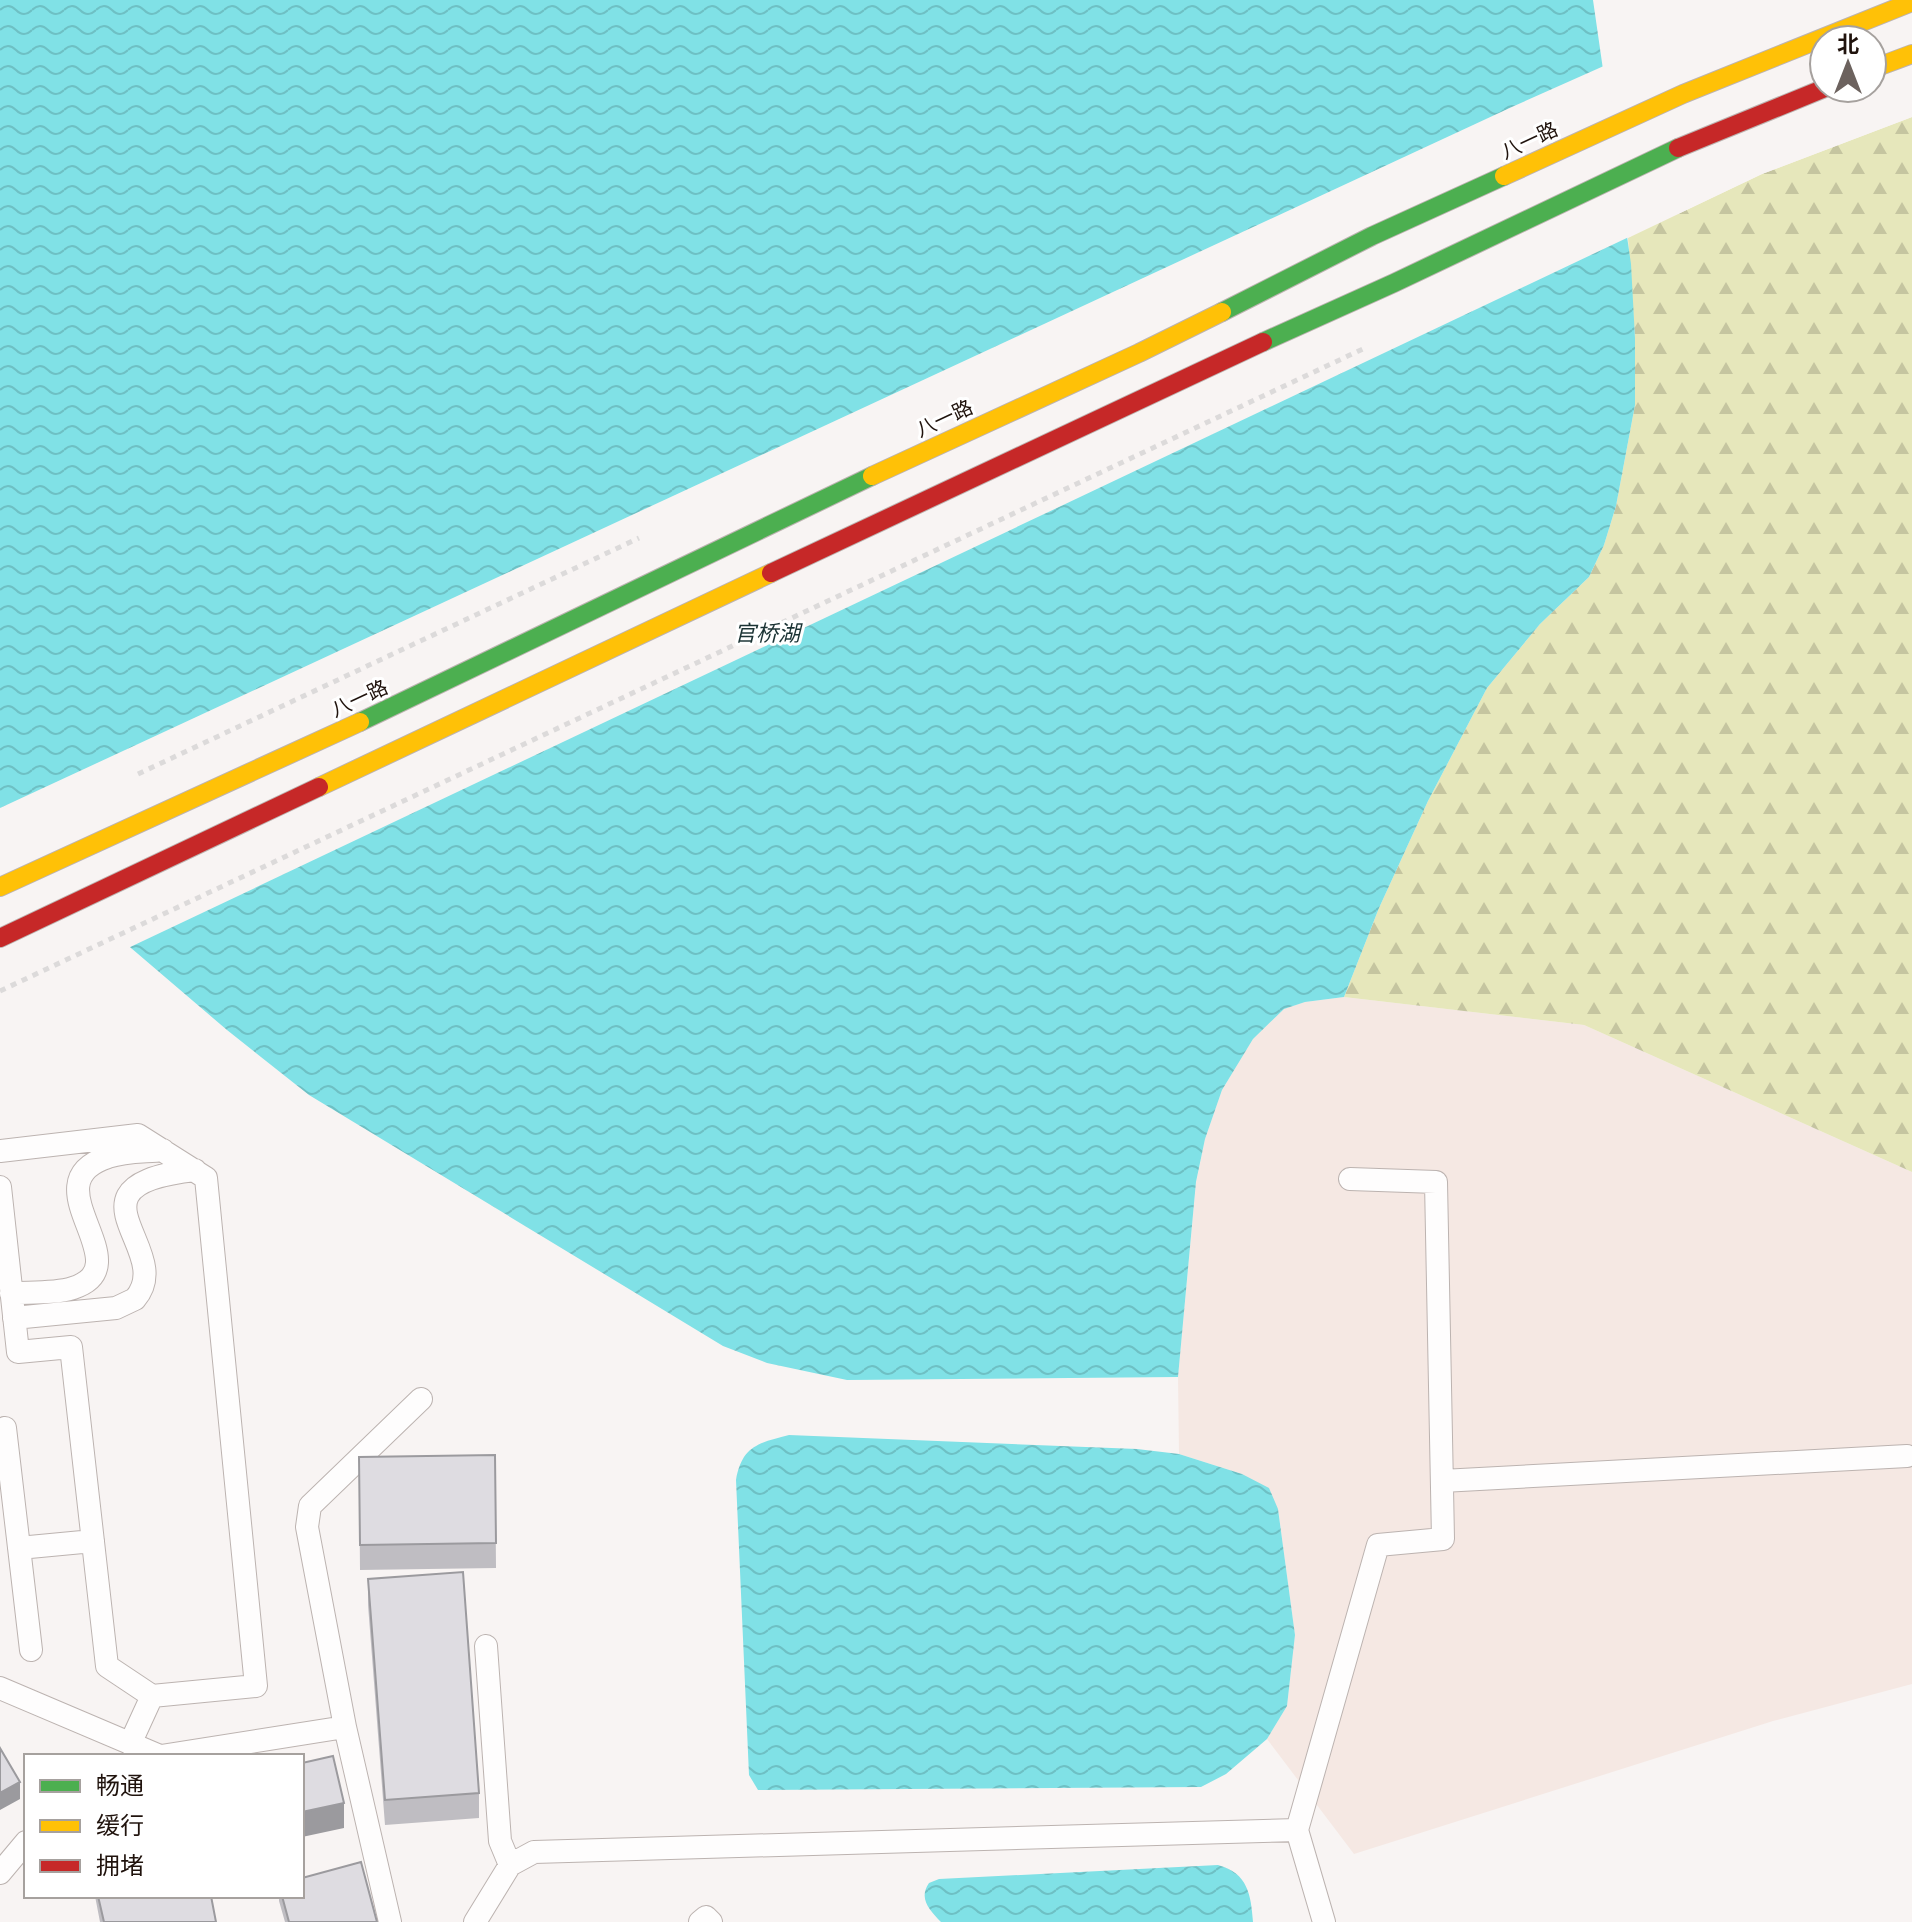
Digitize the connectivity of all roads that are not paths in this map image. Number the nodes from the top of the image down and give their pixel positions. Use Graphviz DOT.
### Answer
graph roads {
  1 [pos="1912,2"];
  2 [pos="1912,54"];
  3 [pos="1888,63"];
  4 [pos="1808,95"];
  5 [pos="0,887"];
  6 [pos="0,938"];
  7 [pos="163,1150"];
  8 [pos="0,1151"];
  9 [pos="195,1170"];
  10 [pos="1350,1179"];
  11 [pos="0,1187"];
  12 [pos="11,1293"];
  13 [pos="14,1318"];
  14 [pos="9,1353"];
  15 [pos="421,1399"];
  16 [pos="5,1428"];
  17 [pos="1907,1456"];
  18 [pos="1442,1481"];
  19 [pos="93,1541"];
  20 [pos="19,1548"];
  21 [pos="486,1646"];
  22 [pos="31,1650"];
  23 [pos="0,1688"];
  24 [pos="152,1696"];
  25 [pos="345,1727"];
  26 [pos="130,1744"];
  27 [pos="155,1754"];
  28 [pos="173,1754"];
  29 [pos="1297,1830"];
  30 [pos="24,1844"];
  31 [pos="510,1865"];
  32 [pos="0,1873"];
  33 [pos="390,1922"];
  34 [pos="475,1922"];
  35 [pos="700,1922"];
  36 [pos="711,1922"];
  37 [pos="1324,1922"];
  1 -- 5 [label="main road, 八一路"];
  2 -- 3 [label="main road"];
  4 -- 6 [label="main road"];
  7 -- 8 [label="lane"];
  7 -- 9 [label="lane"];
  7 -- 12 [label="lane"];
  9 -- 13 [label="lane"];
  9 -- 24 [label="lane"];
  10 -- 18 [label="lane"];
  11 -- 12 [label="lane"];
  12 -- 13 [label="lane"];
  13 -- 14 [label="lane"];
  14 -- 19 [label="lane"];
  15 -- 25 [label="lane"];
  16 -- 20 [label="lane"];
  17 -- 18 [label="lane"];
  18 -- 29 [label="lane"];
  19 -- 20 [label="lane"];
  19 -- 24 [label="lane"];
  20 -- 22 [label="lane"];
  21 -- 31 [label="lane"];
  23 -- 26 [label="lane"];
  24 -- 26 [label="lane"];
  25 -- 28 [label="lane"];
  25 -- 33 [label="lane"];
  26 -- 27 [label="lane"];
  29 -- 31 [label="lane"];
  29 -- 37 [label="lane"];
  30 -- 32 [label="lane"];
  31 -- 34 [label="lane"];
  35 -- 36 [label="lane"];
}
